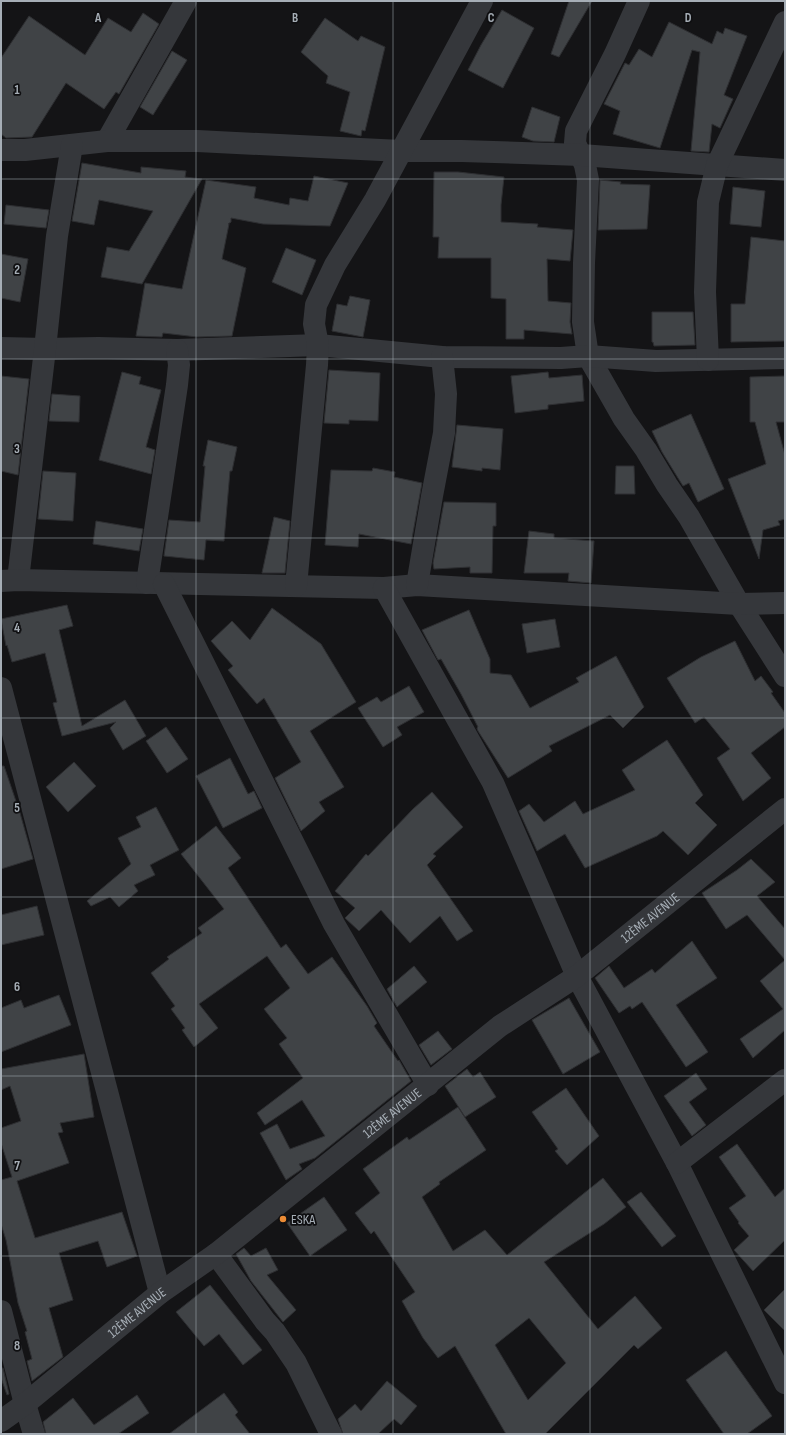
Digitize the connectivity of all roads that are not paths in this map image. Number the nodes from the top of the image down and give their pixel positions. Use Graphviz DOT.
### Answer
graph roads {
  1 [pos="186,1"];
  2 [pos="482,1"];
  3 [pos="639,1"];
  4 [pos="785,22"];
  5 [pos="108,141"];
  6 [pos="72,145"];
  7 [pos="1,150"];
  8 [pos="401,151"];
  9 [pos="580,155"];
  10 [pos="717,166"];
  11 [pos="785,170"];
  12 [pos="318,345"];
  13 [pos="1,348"];
  14 [pos="45,349"];
  15 [pos="177,350"];
  16 [pos="442,356"];
  17 [pos="588,356"];
  18 [pos="785,358"];
  19 [pos="708,360"];
  20 [pos="10,580"];
  21 [pos="156,583"];
  22 [pos="417,585"];
  23 [pos="296,586"];
  24 [pos="384,588"];
  25 [pos="785,603"];
  26 [pos="739,604"];
  27 [pos="785,676"];
  28 [pos="1,688"];
  29 [pos="785,809"];
  30 [pos="577,976"];
  31 [pos="785,1080"];
  32 [pos="428,1085"];
  33 [pos="677,1163"];
  34 [pos="216,1254"];
  35 [pos="160,1293"];
  36 [pos="1,1311"];
  37 [pos="783,1370"];
  38 [pos="25,1404"];
  39 [pos="1,1421"];
  40 [pos="34,1434"];
  41 [pos="331,1434"];
  1 -- 5 [label="street"];
  2 -- 8 [label="street"];
  3 -- 9 [label="street"];
  4 -- 10 [label="street"];
  5 -- 6 [label="street"];
  5 -- 8 [label="street"];
  6 -- 7 [label="street"];
  6 -- 14 [label="street"];
  8 -- 9 [label="street"];
  8 -- 12 [label="street"];
  9 -- 10 [label="street"];
  9 -- 17 [label="street"];
  10 -- 11 [label="street"];
  10 -- 19 [label="street"];
  12 -- 15 [label="street"];
  12 -- 16 [label="street"];
  12 -- 23 [label="street"];
  13 -- 14 [label="street"];
  14 -- 15 [label="street"];
  14 -- 20 [label="street"];
  15 -- 21 [label="street"];
  16 -- 17 [label="street"];
  16 -- 22 [label="street"];
  17 -- 19 [label="street"];
  17 -- 26 [label="street"];
  18 -- 19 [label="street"];
  20 -- 21 [label="street"];
  21 -- 23 [label="street"];
  21 -- 32 [label="street"];
  22 -- 24 [label="street"];
  22 -- 26 [label="street"];
  23 -- 24 [label="street"];
  24 -- 30 [label="street"];
  25 -- 26 [label="street"];
  26 -- 27 [label="street"];
  28 -- 35 [label="street"];
  29 -- 30 [label="street, 12ÈME AVENUE"];
  30 -- 32 [label="street, 12ÈME AVENUE"];
  30 -- 33 [label="street"];
  31 -- 33 [label="street"];
  32 -- 34 [label="street, 12ÈME AVENUE"];
  33 -- 37 [label="street"];
  34 -- 35 [label="street, 12ÈME AVENUE"];
  34 -- 41 [label="street"];
  35 -- 38 [label="street, 12ÈME AVENUE"];
  36 -- 38 [label="street"];
  38 -- 39 [label="street, 12ÈME AVENUE"];
  38 -- 40 [label="street"];
}
